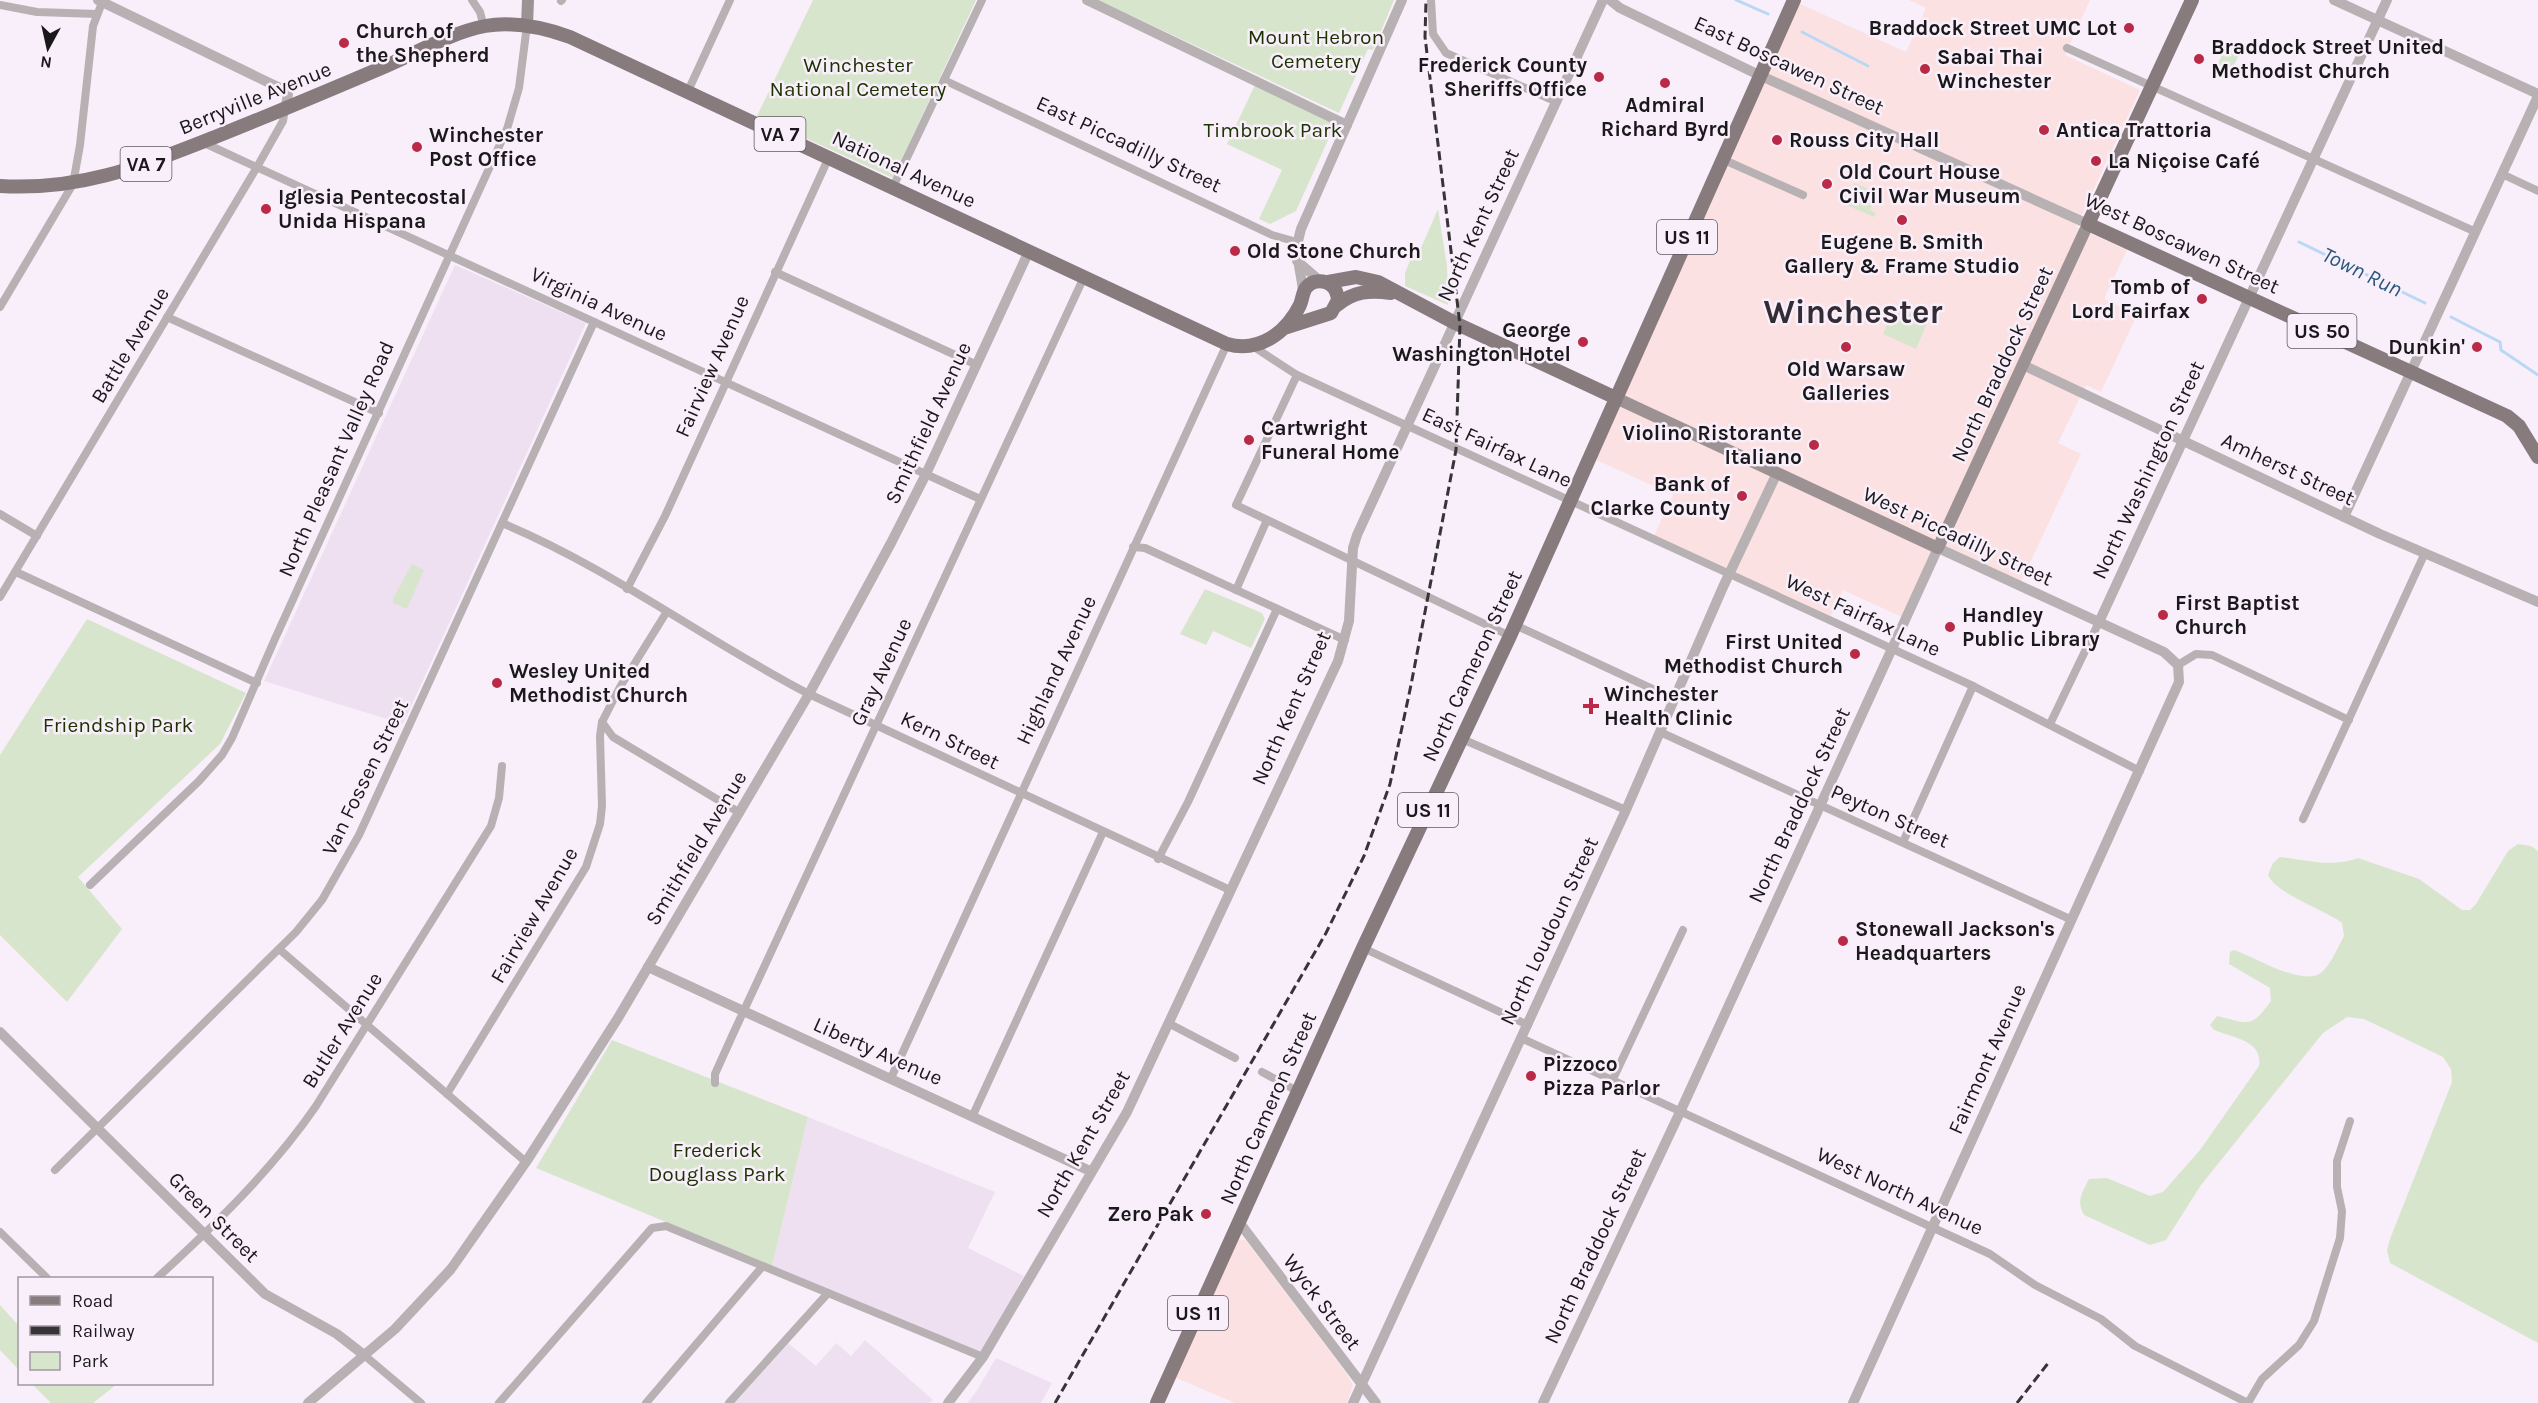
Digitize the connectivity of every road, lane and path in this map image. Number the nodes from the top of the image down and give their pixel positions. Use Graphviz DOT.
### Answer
graph roads {
  1 [pos="472,0"];
  2 [pos="528,0"];
  3 [pos="730,0"];
  4 [pos="982,0"];
  5 [pos="1087,0"];
  6 [pos="1402,0"];
  7 [pos="1431,0"];
  8 [pos="1603,0"];
  9 [pos="1610,0"];
  10 [pos="1794,0"];
  11 [pos="2192,0"];
  12 [pos="2334,0"];
  13 [pos="2387,0"];
  14 [pos="101,1"];
  15 [pos="0,5"];
  16 [pos="97,14"];
  17 [pos="2378,20"];
  18 [pos="527,25"];
  19 [pos="484,27"];
  20 [pos="2067,48"];
  21 [pos="1759,75"];
  22 [pos="944,80"];
  23 [pos="2152,87"];
  24 [pos="688,91"];
  25 [pos="2538,95"];
  26 [pos="1557,102"];
  27 [pos="285,109"];
  28 [pos="1347,125"];
  29 [pos="202,142"];
  30 [pos="1922,148"];
  31 [pos="829,157"];
  32 [pos="2314,158"];
  33 [pos="1722,159"];
  34 [pos="257,167"];
  35 [pos="2502,174"];
  36 [pos="73,184"];
  37 [pos="0,186"];
  38 [pos="893,187"];
  39 [pos="2538,191"];
  40 [pos="1803,195"];
  41 [pos="2088,224"];
  42 [pos="2475,232"];
  43 [pos="1297,242"];
  44 [pos="1029,251"];
  45 [pos="450,255"];
  46 [pos="1297,261"];
  47 [pos="775,272"];
  48 [pos="1084,277"];
  49 [pos="1323,281"];
  50 [pos="1395,294"];
  51 [pos="1302,296"];
  52 [pos="2250,297"];
  53 [pos="1337,305"];
  54 [pos="0,307"];
  55 [pos="167,317"];
  56 [pos="1316,317"];
  57 [pos="594,322"];
  58 [pos="1455,323"];
  59 [pos="1284,328"];
  60 [pos="1227,344"];
  61 [pos="1254,347"];
  62 [pos="977,365"];
  63 [pos="2023,365"];
  64 [pos="2411,372"];
  65 [pos="1297,375"];
  66 [pos="725,382"];
  67 [pos="1616,398"];
  68 [pos="379,413"];
  69 [pos="1408,426"];
  70 [pos="2182,440"];
  71 [pos="2538,458"];
  72 [pos="1777,473"];
  73 [pos="926,474"];
  74 [pos="980,500"];
  75 [pos="1570,501"];
  76 [pos="0,514"];
  77 [pos="2344,517"];
  78 [pos="1267,520"];
  79 [pos="502,523"];
  80 [pos="37,536"];
  81 [pos="1133,547"];
  82 [pos="1938,548"];
  83 [pos="2424,555"];
  84 [pos="1352,560"];
  85 [pos="16,572"];
  86 [pos="1730,574"];
  87 [pos="627,589"];
  88 [pos="1236,590"];
  89 [pos="0,597"];
  90 [pos="2538,602"];
  91 [pos="1277,609"];
  92 [pos="666,613"];
  93 [pos="2099,622"];
  94 [pos="1513,630"];
  95 [pos="1345,640"];
  96 [pos="1892,648"];
  97 [pos="2178,665"];
  98 [pos="257,682"];
  99 [pos="1973,686"];
  100 [pos="809,694"];
  101 [pos="1674,699"];
  102 [pos="2349,720"];
  103 [pos="602,723"];
  104 [pos="2050,724"];
  105 [pos="876,725"];
  106 [pos="1660,732"];
  107 [pos="1462,739"];
  108 [pos="502,766"];
  109 [pos="2140,771"];
  110 [pos="1020,793"];
  111 [pos="1821,805"];
  112 [pos="1626,810"];
  113 [pos="740,813"];
  114 [pos="2303,819"];
  115 [pos="1103,832"];
  116 [pos="1903,842"];
  117 [pos="1158,858"];
  118 [pos="90,885"];
  119 [pos="1230,890"];
  120 [pos="2072,921"];
  121 [pos="1683,930"];
  122 [pos="1363,948"];
  123 [pos="279,949"];
  124 [pos="648,968"];
  125 [pos="743,1012"];
  126 [pos="368,1024"];
  127 [pos="1170,1024"];
  128 [pos="1528,1024"];
  129 [pos="0,1032"];
  130 [pos="1521,1038"];
  131 [pos="1235,1058"];
  132 [pos="1262,1072"];
  133 [pos="891,1078"];
  134 [pos="1613,1079"];
  135 [pos="715,1083"];
  136 [pos="1299,1092"];
  137 [pos="447,1094"];
  138 [pos="1681,1110"];
  139 [pos="973,1115"];
  140 [pos="2350,1121"];
  141 [pos="98,1129"];
  142 [pos="526,1162"];
  143 [pos="55,1170"];
  144 [pos="1090,1171"];
  145 [pos="1239,1222"];
  146 [pos="1934,1226"];
  147 [pos="0,1232"];
  148 [pos="204,1234"];
  149 [pos="762,1267"];
  150 [pos="46,1277"];
  151 [pos="158,1277"];
  152 [pos="828,1293"];
  153 [pos="364,1355"];
  154 [pos="983,1357"];
  155 [pos="1361,1386"];
  156 [pos="308,1403"];
  157 [pos="421,1403"];
  158 [pos="499,1403"];
  159 [pos="646,1403"];
  160 [pos="729,1403"];
  161 [pos="948,1403"];
  162 [pos="1157,1403"];
  163 [pos="1353,1403"];
  164 [pos="1376,1403"];
  165 [pos="1543,1403"];
  166 [pos="1853,1403"];
  167 [pos="2248,1403"];
  1 -- 19 [label="street"];
  2 -- 18 [label="main road, North Pleasant Valley Road"];
  3 -- 24 [label="street"];
  4 -- 22 [label="street"];
  5 -- 28 [label="street"];
  6 -- 28 [label="street"];
  7 -- 26 [label="street"];
  8 -- 26 [label="street, North Kent Street"];
  9 -- 21 [label="street, East Boscawen Street"];
  10 -- 21 [label="main road, US 11"];
  11 -- 23 [label="main road"];
  12 -- 17 [label="street"];
  13 -- 17 [label="street, North Washington Street"];
  14 -- 16 [label="street"];
  14 -- 27 [label="street"];
  15 -- 16 [label="street"];
  16 -- 36 [label="street"];
  17 -- 25 [label="street"];
  17 -- 32 [label="street, North Washington Street"];
  18 -- 19 [label="main road, National Avenue / VA 7"];
  18 -- 24 [label="main road, National Avenue / VA 7"];
  18 -- 45 [label="street, North Pleasant Valley Road"];
  19 -- 27 [label="main road, Berryville Avenue / VA 7"];
  20 -- 23 [label="street"];
  21 -- 30 [label="street, East Boscawen Street"];
  21 -- 33 [label="main road, North Cameron Street / US 11"];
  22 -- 38 [label="street"];
  22 -- 43 [label="street, East Piccadilly Street"];
  23 -- 32 [label="street"];
  23 -- 41 [label="main road"];
  24 -- 31 [label="main road, National Avenue / VA 7"];
  25 -- 35 [label="street"];
  26 -- 58 [label="street, North Kent Street"];
  27 -- 29 [label="main road, Berryville Avenue / VA 7"];
  27 -- 34 [label="street, Battle Avenue"];
  28 -- 43 [label="street"];
  29 -- 34 [label="street, Virginia Avenue"];
  29 -- 36 [label="main road, Berryville Avenue / VA 7"];
  30 -- 41 [label="street, West Boscawen Street"];
  31 -- 38 [label="main road, National Avenue / VA 7"];
  31 -- 47 [label="street, Fairview Avenue"];
  32 -- 42 [label="street"];
  32 -- 52 [label="street, North Washington Street"];
  33 -- 40 [label="street"];
  33 -- 67 [label="main road, North Cameron Street / US 11"];
  34 -- 45 [label="street, Virginia Avenue"];
  34 -- 55 [label="street, Battle Avenue"];
  35 -- 39 [label="street"];
  35 -- 42 [label="street"];
  36 -- 37 [label="main road, Berryville Avenue / VA 7"];
  36 -- 54 [label="street"];
  38 -- 44 [label="main road, National Avenue / VA 7"];
  41 -- 52 [label="main road, West Boscawen Street / US 50"];
  41 -- 63 [label="main road, North Braddock Street"];
  42 -- 64 [label="street"];
  43 -- 46 [label="street"];
  44 -- 48 [label="main road, National Avenue / VA 7"];
  44 -- 62 [label="street, Smithfield Avenue"];
  45 -- 57 [label="street, Virginia Avenue"];
  45 -- 68 [label="street, North Pleasant Valley Road"];
  46 -- 49 [label="street"];
  46 -- 51 [label="street"];
  47 -- 62 [label="street"];
  47 -- 66 [label="street, Fairview Avenue"];
  48 -- 60 [label="main road, National Avenue / VA 7"];
  48 -- 74 [label="street, Gray Avenue"];
  49 -- 50 [label="main road"];
  49 -- 51 [label="main road"];
  49 -- 53 [label="main road"];
  50 -- 53 [label="main road"];
  50 -- 58 [label="main road"];
  51 -- 56 [label="main road"];
  51 -- 59 [label="main road"];
  52 -- 64 [label="main road, West Boscawen Street / US 50"];
  52 -- 70 [label="street, North Washington Street"];
  53 -- 56 [label="main road"];
  55 -- 68 [label="street"];
  55 -- 80 [label="street, Battle Avenue"];
  56 -- 59 [label="main road"];
  57 -- 66 [label="street, Virginia Avenue"];
  57 -- 79 [label="street, Van Fossen Street"];
  58 -- 67 [label="main road"];
  58 -- 69 [label="street, North Kent Street"];
  59 -- 61 [label="main road"];
  60 -- 61 [label="main road, VA 7"];
  60 -- 81 [label="street, Highland Avenue"];
  61 -- 65 [label="street, East Fairfax Lane"];
  62 -- 73 [label="street, Smithfield Avenue"];
  63 -- 70 [label="street, Amherst Street"];
  63 -- 82 [label="main road, North Braddock Street"];
  64 -- 71 [label="main road, West Boscawen Street / US 50"];
  64 -- 77 [label="street"];
  65 -- 69 [label="street, East Fairfax Lane"];
  65 -- 78 [label="street"];
  66 -- 73 [label="street, Virginia Avenue"];
  66 -- 87 [label="street, Fairview Avenue"];
  67 -- 72 [label="main road"];
  67 -- 75 [label="main road, North Cameron Street / US 11"];
  68 -- 98 [label="street, North Pleasant Valley Road"];
  69 -- 75 [label="street, East Fairfax Lane"];
  69 -- 84 [label="street, North Kent Street"];
  70 -- 77 [label="street, Amherst Street"];
  70 -- 93 [label="street, North Washington Street"];
  72 -- 82 [label="main road, West Piccadilly Street"];
  72 -- 86 [label="street, North Loudoun Street"];
  73 -- 74 [label="street, Virginia Avenue"];
  73 -- 100 [label="street, Smithfield Avenue"];
  74 -- 105 [label="street, Gray Avenue"];
  75 -- 86 [label="street, East Fairfax Lane"];
  75 -- 94 [label="main road, North Cameron Street / US 11"];
  76 -- 80 [label="street"];
  77 -- 83 [label="street, Amherst Street"];
  78 -- 84 [label="street"];
  78 -- 88 [label="street"];
  79 -- 87 [label="street, Kern Street"];
  79 -- 123 [label="street, Van Fossen Street"];
  80 -- 85 [label="street, Battle Avenue"];
  81 -- 88 [label="street"];
  81 -- 110 [label="street, Highland Avenue"];
  82 -- 93 [label="street, West Piccadilly Street"];
  82 -- 96 [label="street, North Braddock Street"];
  83 -- 90 [label="street, Amherst Street"];
  83 -- 102 [label="street"];
  84 -- 94 [label="street"];
  84 -- 95 [label="street, North Kent Street"];
  85 -- 89 [label="street, Battle Avenue"];
  85 -- 98 [label="street"];
  86 -- 96 [label="street, West Fairfax Lane"];
  86 -- 101 [label="street, North Loudoun Street"];
  87 -- 92 [label="street, Kern Street"];
  88 -- 91 [label="street"];
  91 -- 95 [label="street"];
  91 -- 117 [label="street"];
  92 -- 100 [label="street, Kern Street"];
  92 -- 103 [label="street, Fairview Avenue"];
  93 -- 97 [label="street, West Piccadilly Street"];
  93 -- 104 [label="street, North Washington Street"];
  94 -- 101 [label="street"];
  94 -- 107 [label="main road, North Cameron Street / US 11"];
  95 -- 119 [label="street, North Kent Street"];
  96 -- 99 [label="street, West Fairfax Lane"];
  96 -- 111 [label="street, North Braddock Street"];
  97 -- 102 [label="street"];
  97 -- 109 [label="street, Fairmont Avenue"];
  98 -- 118 [label="street, North Pleasant Valley Road"];
  99 -- 104 [label="street, West Fairfax Lane"];
  99 -- 116 [label="street"];
  100 -- 105 [label="street, Kern Street"];
  100 -- 113 [label="street, Smithfield Avenue"];
  101 -- 106 [label="street, North Loudoun Street"];
  102 -- 114 [label="street"];
  103 -- 113 [label="street"];
  103 -- 137 [label="street, Fairview Avenue"];
  104 -- 109 [label="street, West Fairfax Lane"];
  105 -- 110 [label="street, Kern Street"];
  105 -- 125 [label="street, Gray Avenue"];
  106 -- 111 [label="street, Peyton Street"];
  106 -- 112 [label="street, North Loudoun Street"];
  107 -- 112 [label="street"];
  107 -- 122 [label="main road, North Cameron Street / US 11"];
  108 -- 126 [label="street, Butler Avenue"];
  109 -- 120 [label="street, Fairmont Avenue"];
  110 -- 115 [label="street, Kern Street"];
  110 -- 133 [label="street, Highland Avenue"];
  111 -- 116 [label="street, Peyton Street"];
  111 -- 138 [label="street, North Braddock Street"];
  112 -- 128 [label="street, North Loudoun Street"];
  113 -- 124 [label="street, Smithfield Avenue"];
  115 -- 117 [label="street, Kern Street"];
  115 -- 139 [label="street"];
  116 -- 120 [label="street, Peyton Street"];
  117 -- 119 [label="street, Kern Street"];
  119 -- 127 [label="street, North Kent Street"];
  120 -- 146 [label="street, Fairmont Avenue"];
  121 -- 134 [label="street"];
  122 -- 128 [label="street"];
  122 -- 136 [label="main road, North Cameron Street / US 11"];
  123 -- 126 [label="street"];
  123 -- 141 [label="street, Van Fossen Street"];
  124 -- 125 [label="street, Liberty Avenue"];
  124 -- 142 [label="street, Smithfield Avenue"];
  125 -- 133 [label="street, Liberty Avenue"];
  125 -- 135 [label="street, Gray Avenue"];
  126 -- 137 [label="street"];
  126 -- 148 [label="street, Butler Avenue"];
  127 -- 131 [label="street"];
  127 -- 144 [label="street, North Kent Street"];
  128 -- 130 [label="street, North Loudoun Street"];
  129 -- 141 [label="street, Green Street"];
  130 -- 134 [label="street, West North Avenue"];
  130 -- 155 [label="street, North Loudoun Street"];
  132 -- 136 [label="street"];
  133 -- 139 [label="street, Liberty Avenue"];
  134 -- 138 [label="street, West North Avenue"];
  136 -- 145 [label="main road, North Cameron Street / US 11"];
  137 -- 142 [label="street"];
  138 -- 146 [label="street, West North Avenue"];
  138 -- 165 [label="street, North Braddock Street"];
  139 -- 144 [label="street, Liberty Avenue"];
  140 -- 167 [label="street"];
  141 -- 143 [label="street, Van Fossen Street"];
  141 -- 148 [label="street, Green Street"];
  142 -- 153 [label="street, Smithfield Avenue"];
  144 -- 154 [label="street, North Kent Street"];
  145 -- 155 [label="street, Wyck Street"];
  145 -- 162 [label="main road, North Cameron Street / US 11"];
  146 -- 166 [label="street, Fairmont Avenue"];
  146 -- 167 [label="street, West North Avenue"];
  147 -- 150 [label="street"];
  148 -- 151 [label="street, Butler Avenue"];
  148 -- 153 [label="street, Green Street"];
  149 -- 152 [label="street"];
  149 -- 158 [label="street"];
  149 -- 159 [label="street"];
  152 -- 154 [label="street"];
  152 -- 160 [label="street"];
  153 -- 156 [label="street, Smithfield Avenue"];
  153 -- 157 [label="street, Green Street"];
  154 -- 161 [label="street, North Kent Street"];
  155 -- 163 [label="street, North Loudoun Street"];
  155 -- 164 [label="street, Wyck Street"];
}
